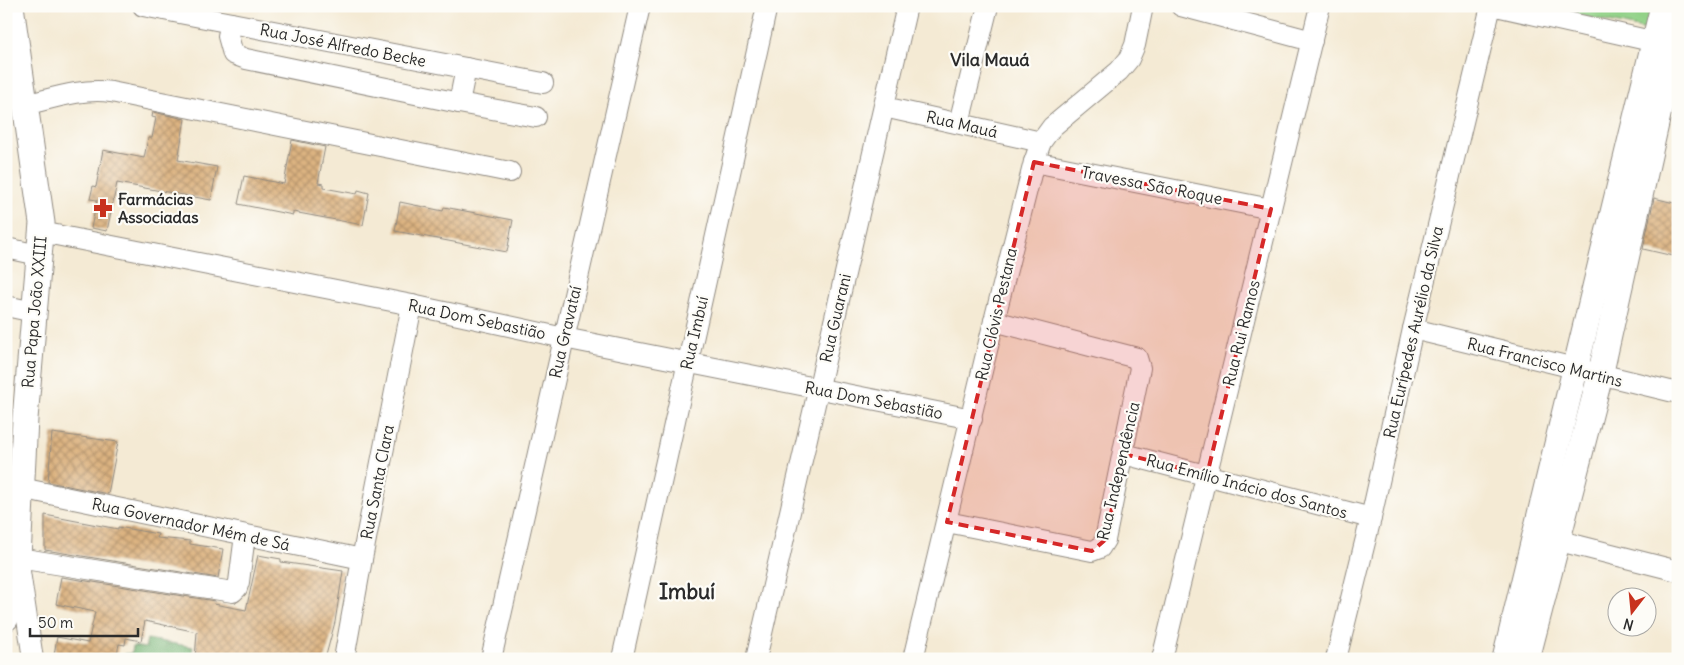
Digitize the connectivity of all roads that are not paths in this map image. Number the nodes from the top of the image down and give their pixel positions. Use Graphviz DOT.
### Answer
graph roads {
  1 [pos="143,6"];
  2 [pos="640,6"];
  3 [pos="767,6"];
  4 [pos="907,6"];
  5 [pos="988,6"];
  6 [pos="1143,6"];
  7 [pos="1181,6"];
  8 [pos="1320,6"];
  9 [pos="1492,6"];
  10 [pos="1496,6"];
  11 [pos="1663,6"];
  12 [pos="10,7"];
  13 [pos="231,23"];
  14 [pos="1668,38"];
  15 [pos="1312,41"];
  16 [pos="466,68"];
  17 [pos="543,83"];
  18 [pos="459,104"];
  19 [pos="25,105"];
  20 [pos="884,107"];
  21 [pos="536,117"];
  22 [pos="959,123"];
  23 [pos="1041,142"];
  24 [pos="1034,162"];
  25 [pos="510,172"];
  26 [pos="1271,209"];
  27 [pos="40,244"];
  28 [pos="6,248"];
  29 [pos="412,305"];
  30 [pos="6,306"];
  31 [pos="34,312"];
  32 [pos="994,321"];
  33 [pos="1413,329"];
  34 [pos="564,338"];
  35 [pos="688,362"];
  36 [pos="1576,369"];
  37 [pos="1600,376"];
  38 [pos="819,388"];
  39 [pos="1678,393"];
  40 [pos="25,419"];
  41 [pos="972,419"];
  42 [pos="6,443"];
  43 [pos="1124,454"];
  44 [pos="1207,475"];
  45 [pos="21,488"];
  46 [pos="1371,518"];
  47 [pos="947,522"];
  48 [pos="245,535"];
  49 [pos="1547,538"];
  50 [pos="18,558"];
  51 [pos="362,559"];
  52 [pos="1678,571"];
  53 [pos="6,618"];
  54 [pos="1339,658"];
  55 [pos="33,659"];
  56 [pos="344,659"];
  57 [pos="491,659"];
  58 [pos="622,659"];
  59 [pos="756,659"];
  60 [pos="914,659"];
  61 [pos="1162,659"];
  62 [pos="1505,659"];
  63 [pos="1527,659"];
  1 -- 13 [label="street, Rua José Alfredo Becke"];
  2 -- 34 [label="street, Rua Gravataí"];
  3 -- 35 [label="street, Rua Imbuí"];
  4 -- 20 [label="street, Rua Guarani"];
  5 -- 22 [label="street"];
  6 -- 23 [label="street, Rua Clóvis Pestana"];
  7 -- 15 [label="street"];
  8 -- 15 [label="street, Rua Rui Ramos"];
  9 -- 33 [label="street, Rua Eurípedes Aurélio da Silva"];
  10 -- 14 [label="street"];
  11 -- 14 [label="main road"];
  12 -- 19 [label="main road, Rua Papa João XXIII"];
  13 -- 16 [label="street, Rua José Alfredo Becke"];
  13 -- 18 [label="street"];
  14 -- 36 [label="main road"];
  14 -- 37 [label="main road"];
  15 -- 26 [label="street, Rua Rui Ramos"];
  16 -- 17 [label="street, Rua José Alfredo Becke"];
  16 -- 18 [label="street"];
  18 -- 21 [label="street"];
  19 -- 25 [label="street"];
  19 -- 27 [label="main road, Rua Papa João XXIII"];
  20 -- 22 [label="street, Rua Mauá"];
  20 -- 38 [label="street, Rua Guarani"];
  22 -- 23 [label="street, Rua Mauá"];
  23 -- 24 [label="street, Rua Clóvis Pestana"];
  24 -- 26 [label="street, Travessa São Roque"];
  24 -- 32 [label="street, Rua Clóvis Pestana"];
  26 -- 44 [label="street, Rua Rui Ramos"];
  27 -- 28 [label="street, Rua Dom Sebastião"];
  27 -- 29 [label="street, Rua Dom Sebastião"];
  27 -- 31 [label="main road, Rua Papa João XXIII"];
  29 -- 34 [label="street, Rua Dom Sebastião"];
  29 -- 51 [label="street, Rua Santa Clara"];
  30 -- 31 [label="street"];
  31 -- 40 [label="main road, Rua Papa João XXIII"];
  32 -- 41 [label="street, Rua Clóvis Pestana"];
  32 -- 43 [label="street, Rua Independência"];
  33 -- 36 [label="street, Rua Francisco Martins"];
  33 -- 46 [label="street, Rua Eurípedes Aurélio da Silva"];
  34 -- 35 [label="street, Rua Dom Sebastião"];
  34 -- 57 [label="street, Rua Gravataí"];
  35 -- 38 [label="street, Rua Dom Sebastião"];
  35 -- 58 [label="street, Rua Imbuí"];
  36 -- 37 [label="street, Rua Francisco Martins"];
  36 -- 49 [label="main road"];
  37 -- 39 [label="street, Rua Francisco Martins"];
  37 -- 49 [label="main road"];
  38 -- 41 [label="street, Rua Dom Sebastião"];
  38 -- 59 [label="street, Rua Guarani"];
  40 -- 42 [label="main road"];
  40 -- 45 [label="main road, Rua Papa João XXIII"];
  41 -- 47 [label="street, Rua Clóvis Pestana"];
  43 -- 44 [label="street, Rua Emílio Inácio dos Santos"];
  43 -- 47 [label="street, Rua Independência"];
  44 -- 46 [label="street, Rua Emílio Inácio dos Santos"];
  44 -- 61 [label="street, Rua Rui Ramos"];
  45 -- 48 [label="street, Rua Governador Mém de Sá"];
  45 -- 50 [label="main road, Rua Papa João XXIII"];
  46 -- 54 [label="street, Rua Eurípedes Aurélio da Silva"];
  47 -- 60 [label="street, Rua Clóvis Pestana"];
  48 -- 50 [label="street"];
  48 -- 51 [label="street, Rua Governador Mém de Sá"];
  49 -- 52 [label="street"];
  49 -- 62 [label="main road"];
  49 -- 63 [label="main road"];
  50 -- 53 [label="main road, Rua Papa João XXIII"];
  50 -- 55 [label="street"];
  51 -- 56 [label="street, Rua Santa Clara"];
}
